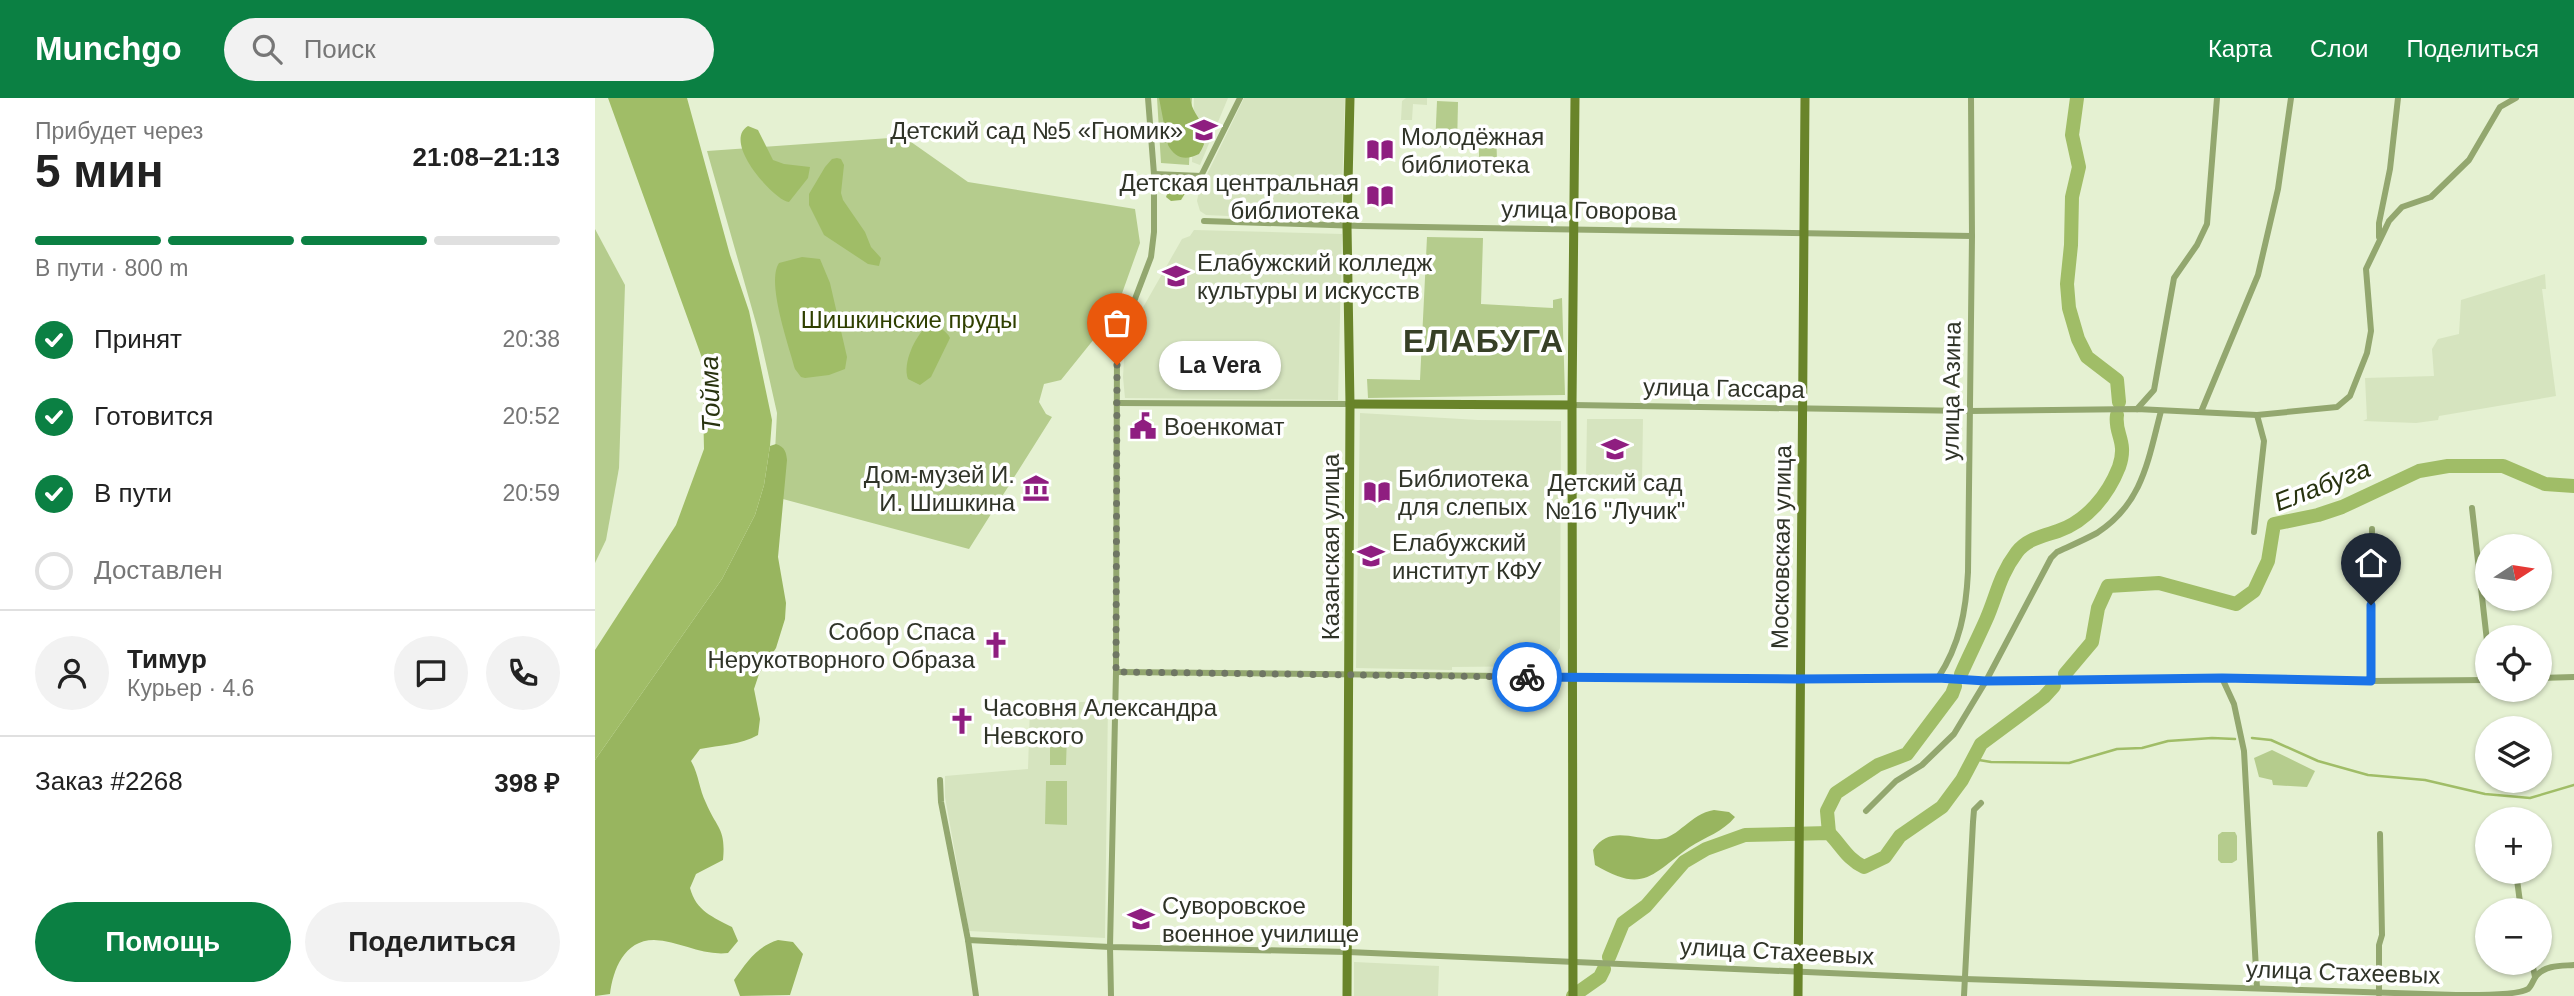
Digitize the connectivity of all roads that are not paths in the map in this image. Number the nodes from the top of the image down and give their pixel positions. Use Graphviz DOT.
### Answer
graph roads {
  1 [pos="1148,98"];
  2 [pos="1240,98"];
  3 [pos="1350,98"];
  4 [pos="1575,98"];
  5 [pos="1805,98"];
  6 [pos="1971,98"];
  7 [pos="2217,98"];
  8 [pos="2291,98"];
  9 [pos="2398,98"];
  10 [pos="2517,98"];
  11 [pos="1154,174"];
  12 [pos="1204,221"];
  13 [pos="1347,226"];
  14 [pos="1574,229"];
  15 [pos="1804,232"];
  16 [pos="1972,236"];
  17 [pos="2379,243"];
  18 [pos="1116,402"];
  19 [pos="1350,404"];
  20 [pos="1572,405"];
  21 [pos="1802,408"];
  22 [pos="2137,408"];
  23 [pos="1970,411"];
  24 [pos="2161,411"];
  25 [pos="2201,412"];
  26 [pos="2257,415"];
  27 [pos="2472,508"];
  28 [pos="2372,529"];
  29 [pos="2255,532"];
  30 [pos="2485,625"];
  31 [pos="1116,672"];
  32 [pos="1348,676"];
  33 [pos="1573,677"];
  34 [pos="2574,677"];
  35 [pos="1938,678"];
  36 [pos="2222,678"];
  37 [pos="2552,678"];
  38 [pos="1799,679"];
  39 [pos="2475,680"];
  40 [pos="1986,681"];
  41 [pos="2371,681"];
  42 [pos="940,780"];
  43 [pos="1981,803"];
  44 [pos="1866,811"];
  45 [pos="2380,834"];
  46 [pos="968,940"];
  47 [pos="1110,947"];
  48 [pos="1348,952"];
  49 [pos="1573,961"];
  50 [pos="2574,965"];
  51 [pos="1798,971"];
  52 [pos="2535,977"];
  53 [pos="1965,979"];
  54 [pos="2257,988"];
  55 [pos="1573,991"];
  56 [pos="2528,993"];
  57 [pos="2379,994"];
  58 [pos="2456,995"];
  59 [pos="976,996"];
  60 [pos="1111,996"];
  61 [pos="1347,996"];
  62 [pos="1798,996"];
  63 [pos="1965,996"];
  1 -- 11 [label="street"];
  2 -- 11 [label="street"];
  3 -- 13 [label="main road, Казанская улица"];
  4 -- 14 [label="main road"];
  5 -- 15 [label="main road, Московская улица"];
  6 -- 16 [label="street, улица Азина"];
  7 -- 22 [label="street"];
  8 -- 25 [label="street"];
  9 -- 17 [label="street"];
  10 -- 17 [label="street"];
  11 -- 18 [label="street"];
  12 -- 13 [label="street, улица Говорова"];
  13 -- 14 [label="street, улица Говорова"];
  13 -- 19 [label="main road, Казанская улица"];
  14 -- 15 [label="street, улица Говорова"];
  14 -- 20 [label="main road"];
  15 -- 16 [label="street, улица Говорова"];
  15 -- 21 [label="main road, Московская улица"];
  16 -- 23 [label="street, улица Азина"];
  17 -- 26 [label="street, улица Гассара"];
  18 -- 19 [label="street, улица Гассара"];
  18 -- 31 [label="street"];
  19 -- 20 [label="main road, улица Гассара"];
  19 -- 32 [label="main road, Казанская улица"];
  20 -- 21 [label="street, улица Гассара"];
  20 -- 33 [label="main road"];
  21 -- 23 [label="street, улица Гассара"];
  21 -- 38 [label="main road, Московская улица"];
  22 -- 23 [label="street, улица Гассара"];
  22 -- 24 [label="street, улица Гассара"];
  23 -- 35 [label="street, улица Азина"];
  24 -- 25 [label="street, улица Гассара"];
  24 -- 40 [label="street"];
  25 -- 26 [label="street, улица Гассара"];
  26 -- 29 [label="street"];
  27 -- 30 [label="street"];
  28 -- 41 [label="street"];
  31 -- 32 [label="street"];
  31 -- 47 [label="street"];
  32 -- 33 [label="street"];
  32 -- 48 [label="main road, Казанская улица"];
  33 -- 38 [label="street"];
  33 -- 49 [label="main road"];
  34 -- 37 [label="street"];
  35 -- 38 [label="street"];
  35 -- 40 [label="street"];
  36 -- 40 [label="street"];
  36 -- 41 [label="street"];
  36 -- 54 [label="street"];
  38 -- 51 [label="main road, Московская улица"];
  39 -- 41 [label="street"];
  40 -- 44 [label="street"];
  42 -- 46 [label="street"];
  43 -- 53 [label="street"];
  45 -- 57 [label="street"];
  46 -- 47 [label="street, улица Стахеевых"];
  46 -- 59 [label="street"];
  47 -- 48 [label="street, улица Стахеевых"];
  47 -- 60 [label="street"];
  48 -- 49 [label="street, улица Стахеевых"];
  48 -- 61 [label="main road, Казанская улица"];
  49 -- 51 [label="street, улица Стахеевых"];
  49 -- 55 [label="main road"];
  50 -- 52 [label="street"];
  51 -- 53 [label="street, улица Стахеевых"];
  51 -- 62 [label="main road, Московская улица"];
  52 -- 56 [label="street, улица Стахеевых"];
  53 -- 54 [label="street, улица Стахеевых"];
  53 -- 63 [label="street"];
  54 -- 57 [label="street, улица Стахеевых"];
  56 -- 58 [label="street, улица Стахеевых"];
  57 -- 58 [label="street, улица Стахеевых"];
}
